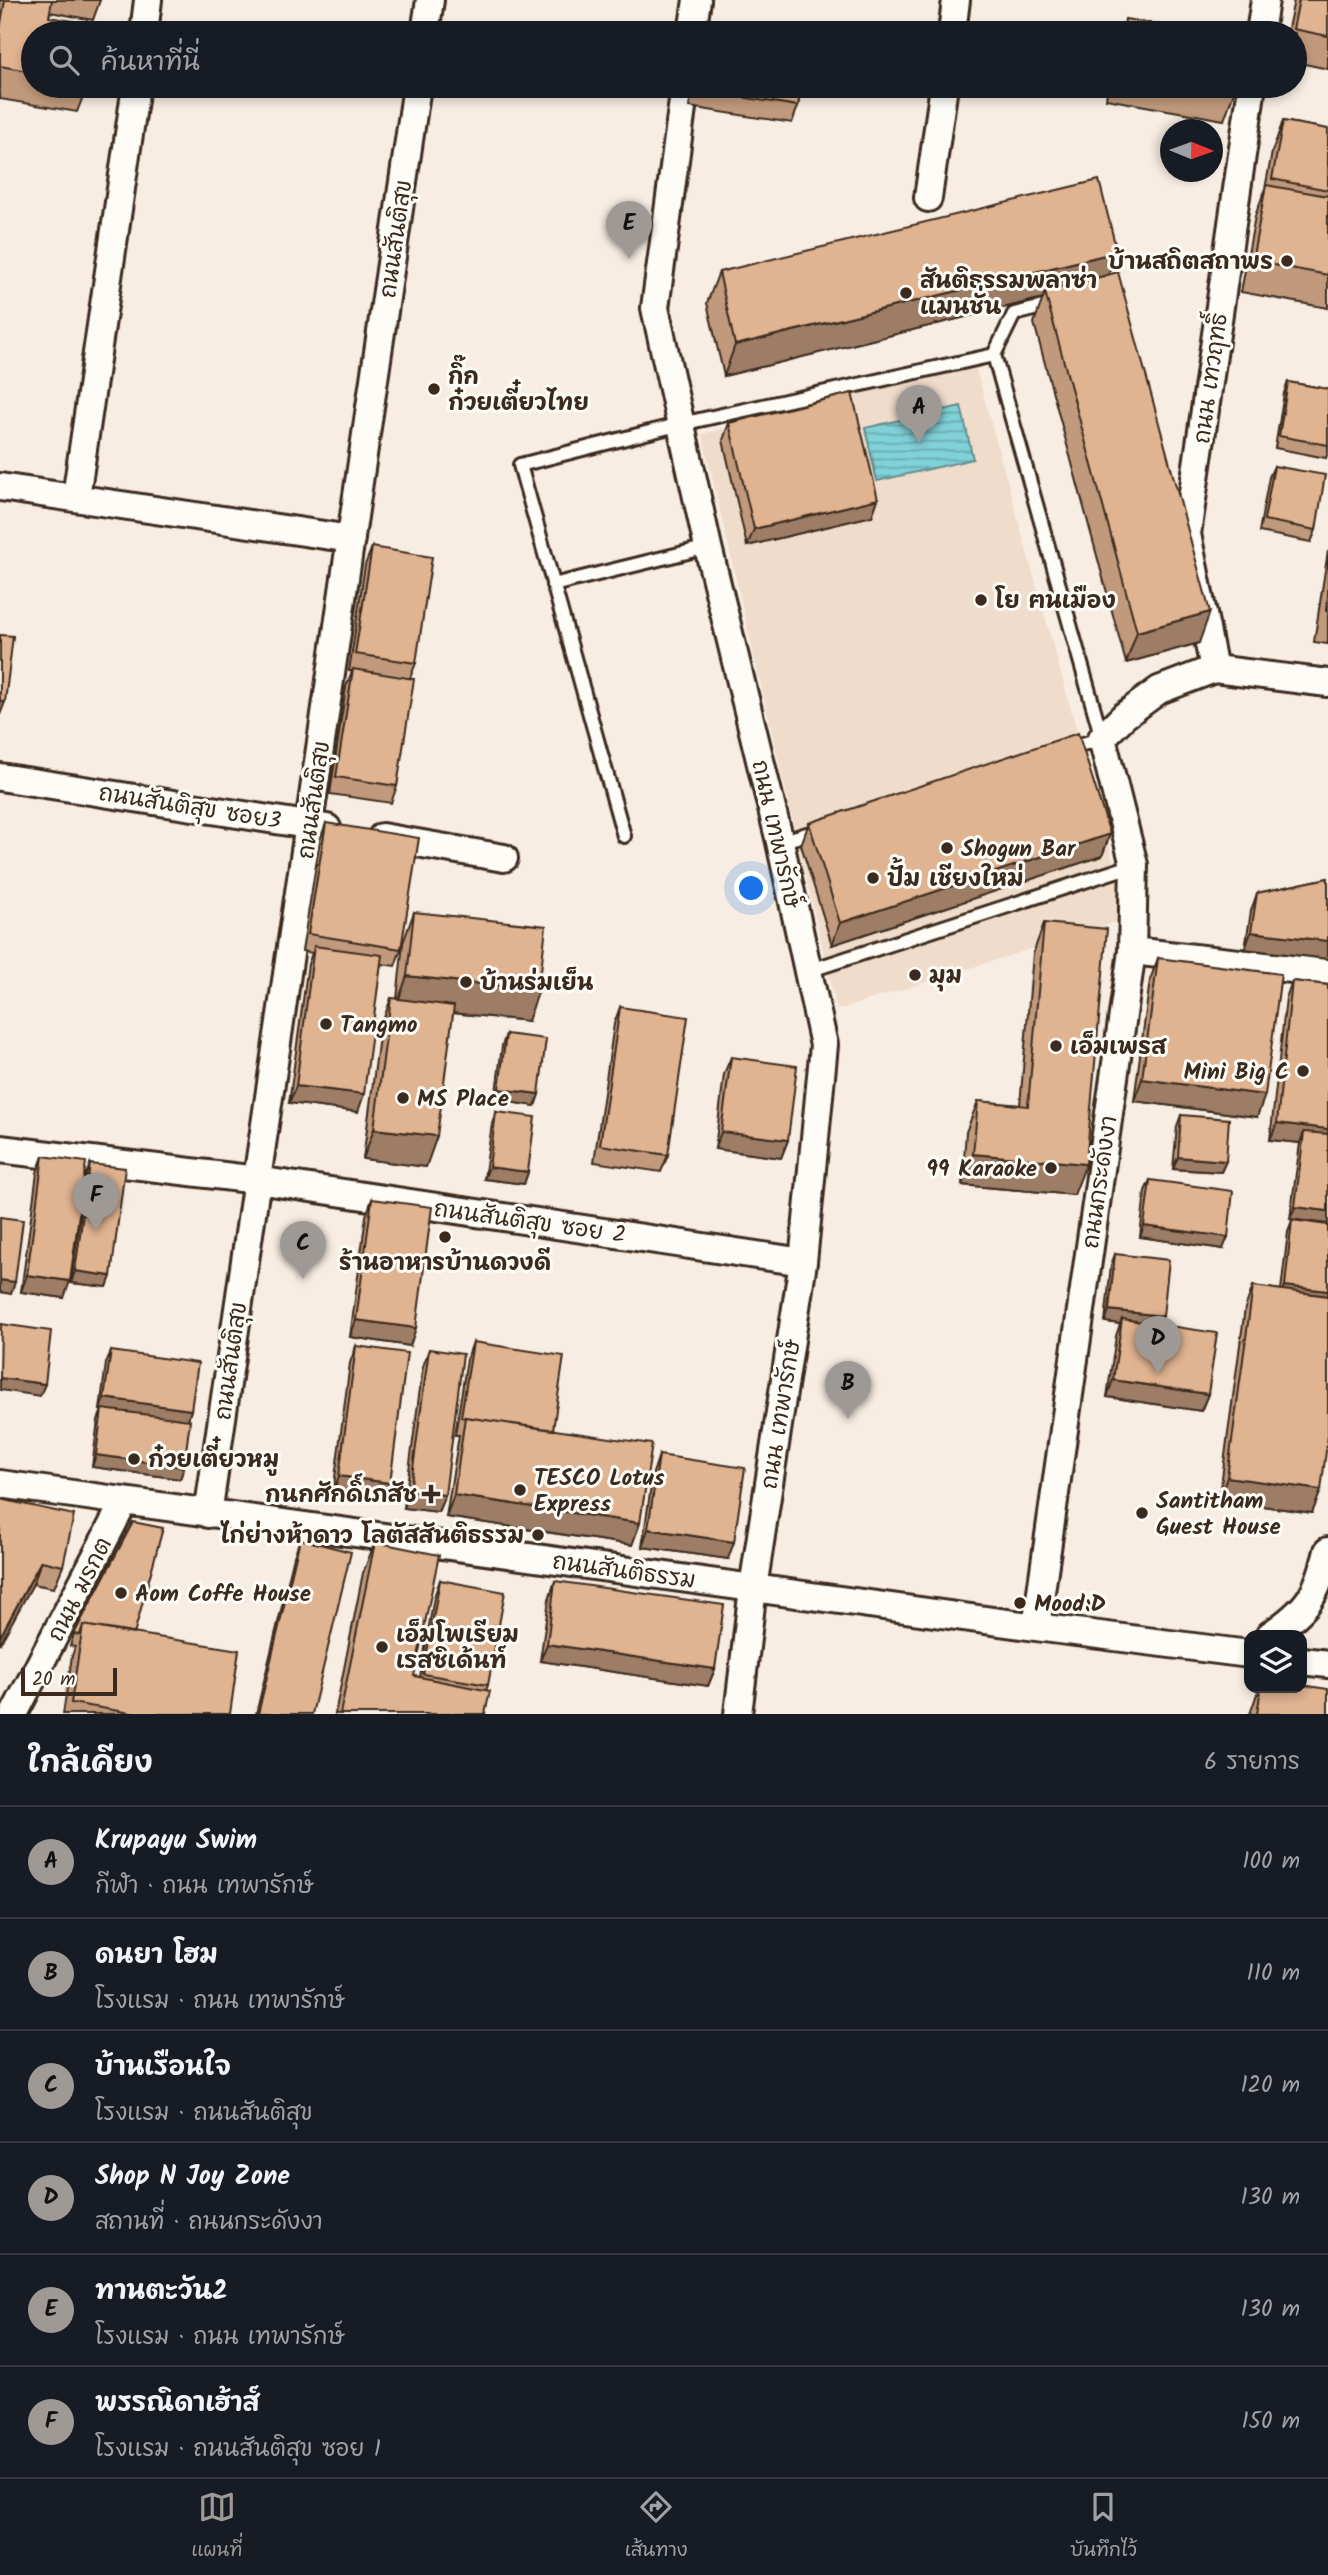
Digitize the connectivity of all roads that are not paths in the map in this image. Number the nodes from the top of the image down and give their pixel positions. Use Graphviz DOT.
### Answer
graph roads {
  1 [pos="148,0"];
  2 [pos="430,0"];
  3 [pos="697,0"];
  4 [pos="956,0"];
  5 [pos="1265,0"];
  6 [pos="145,21"];
  7 [pos="427,21"];
  8 [pos="694,21"];
  9 [pos="953,21"];
  10 [pos="1262,21"];
  11 [pos="134,98"];
  12 [pos="415,98"];
  13 [pos="683,98"];
  14 [pos="942,98"];
  15 [pos="1250,98"];
  16 [pos="928,198"];
  17 [pos="1067,301"];
  18 [pos="994,355"];
  19 [pos="681,424"];
  20 [pos="0,487"];
  21 [pos="76,497"];
  22 [pos="351,538"];
  23 [pos="708,547"];
  24 [pos="553,585"];
  25 [pos="1214,669"];
  26 [pos="1328,683"];
  27 [pos="1102,738"];
  28 [pos="1051,755"];
  29 [pos="0,778"];
  30 [pos="309,825"];
  31 [pos="832,826"];
  32 [pos="624,836"];
  33 [pos="780,842"];
  34 [pos="504,858"];
  35 [pos="1134,865"];
  36 [pos="1132,951"];
  37 [pos="808,971"];
  38 [pos="1328,972"];
  39 [pos="0,1149"];
  40 [pos="257,1180"];
  41 [pos="803,1262"];
  42 [pos="0,1484"];
  43 [pos="124,1502"];
  44 [pos="208,1514"];
  45 [pos="1328,1551"];
  46 [pos="753,1588"];
  47 [pos="1036,1627"];
  48 [pos="1278,1630"];
  49 [pos="1244,1652"];
  50 [pos="1307,1662"];
  51 [pos="1328,1664"];
  52 [pos="14,1714"];
  53 [pos="738,1714"];
  1 -- 6 [label="street"];
  2 -- 7 [label="street"];
  3 -- 8 [label="street"];
  4 -- 9 [label="street"];
  5 -- 10 [label="street"];
  11 -- 21 [label="street"];
  12 -- 22 [label="street, ถนนสันติสุข"];
  13 -- 19 [label="street, ถนน เทพารักษ์"];
  14 -- 16 [label="street"];
  15 -- 25 [label="street, ถนน เทวฤทธิ์"];
  17 -- 18 [label="lane"];
  18 -- 19 [label="lane"];
  18 -- 27 [label="lane"];
  19 -- 23 [label="street, ถนน เทพารักษ์"];
  19 -- 24 [label="lane"];
  20 -- 21 [label="street"];
  21 -- 22 [label="street"];
  22 -- 30 [label="street, ถนนสันติสุข"];
  23 -- 24 [label="lane"];
  23 -- 33 [label="street, ถนน เทพารักษ์"];
  24 -- 32 [label="lane"];
  25 -- 26 [label="street"];
  25 -- 27 [label="street"];
  27 -- 28 [label="lane"];
  27 -- 35 [label="street, ถนนกระดังงา"];
  29 -- 30 [label="street, ถนนสันติสุข ซอย3"];
  30 -- 34 [label="street, ถนนสันติสุข ซอย3"];
  30 -- 40 [label="street, ถนนสันติสุข"];
  31 -- 33 [label="lane"];
  33 -- 37 [label="street, ถนน เทพารักษ์"];
  35 -- 36 [label="street, ถนนกระดังงา"];
  35 -- 37 [label="lane"];
  36 -- 38 [label="street"];
  36 -- 47 [label="street, ถนนกระดังงา"];
  37 -- 41 [label="street, ถนน เทพารักษ์"];
  39 -- 40 [label="street, ถนนสันติสุข ซอย 2"];
  40 -- 41 [label="street, ถนนสันติสุข ซอย 2"];
  40 -- 44 [label="street, ถนนสันติสุข"];
  41 -- 46 [label="street, ถนน เทพารักษ์"];
  42 -- 43 [label="street, ถนนสันติธรรม"];
  43 -- 44 [label="street, ถนนสันติธรรม"];
  43 -- 52 [label="street, ถนน มรกต"];
  44 -- 46 [label="street, ถนนสันติธรรม"];
  45 -- 48 [label="street"];
  46 -- 47 [label="street, ถนนสันติธรรม"];
  46 -- 53 [label="street, ถนน เทพารักษ์"];
  47 -- 49 [label="street, ถนนสันติธรรม"];
  50 -- 51 [label="street"];
}
